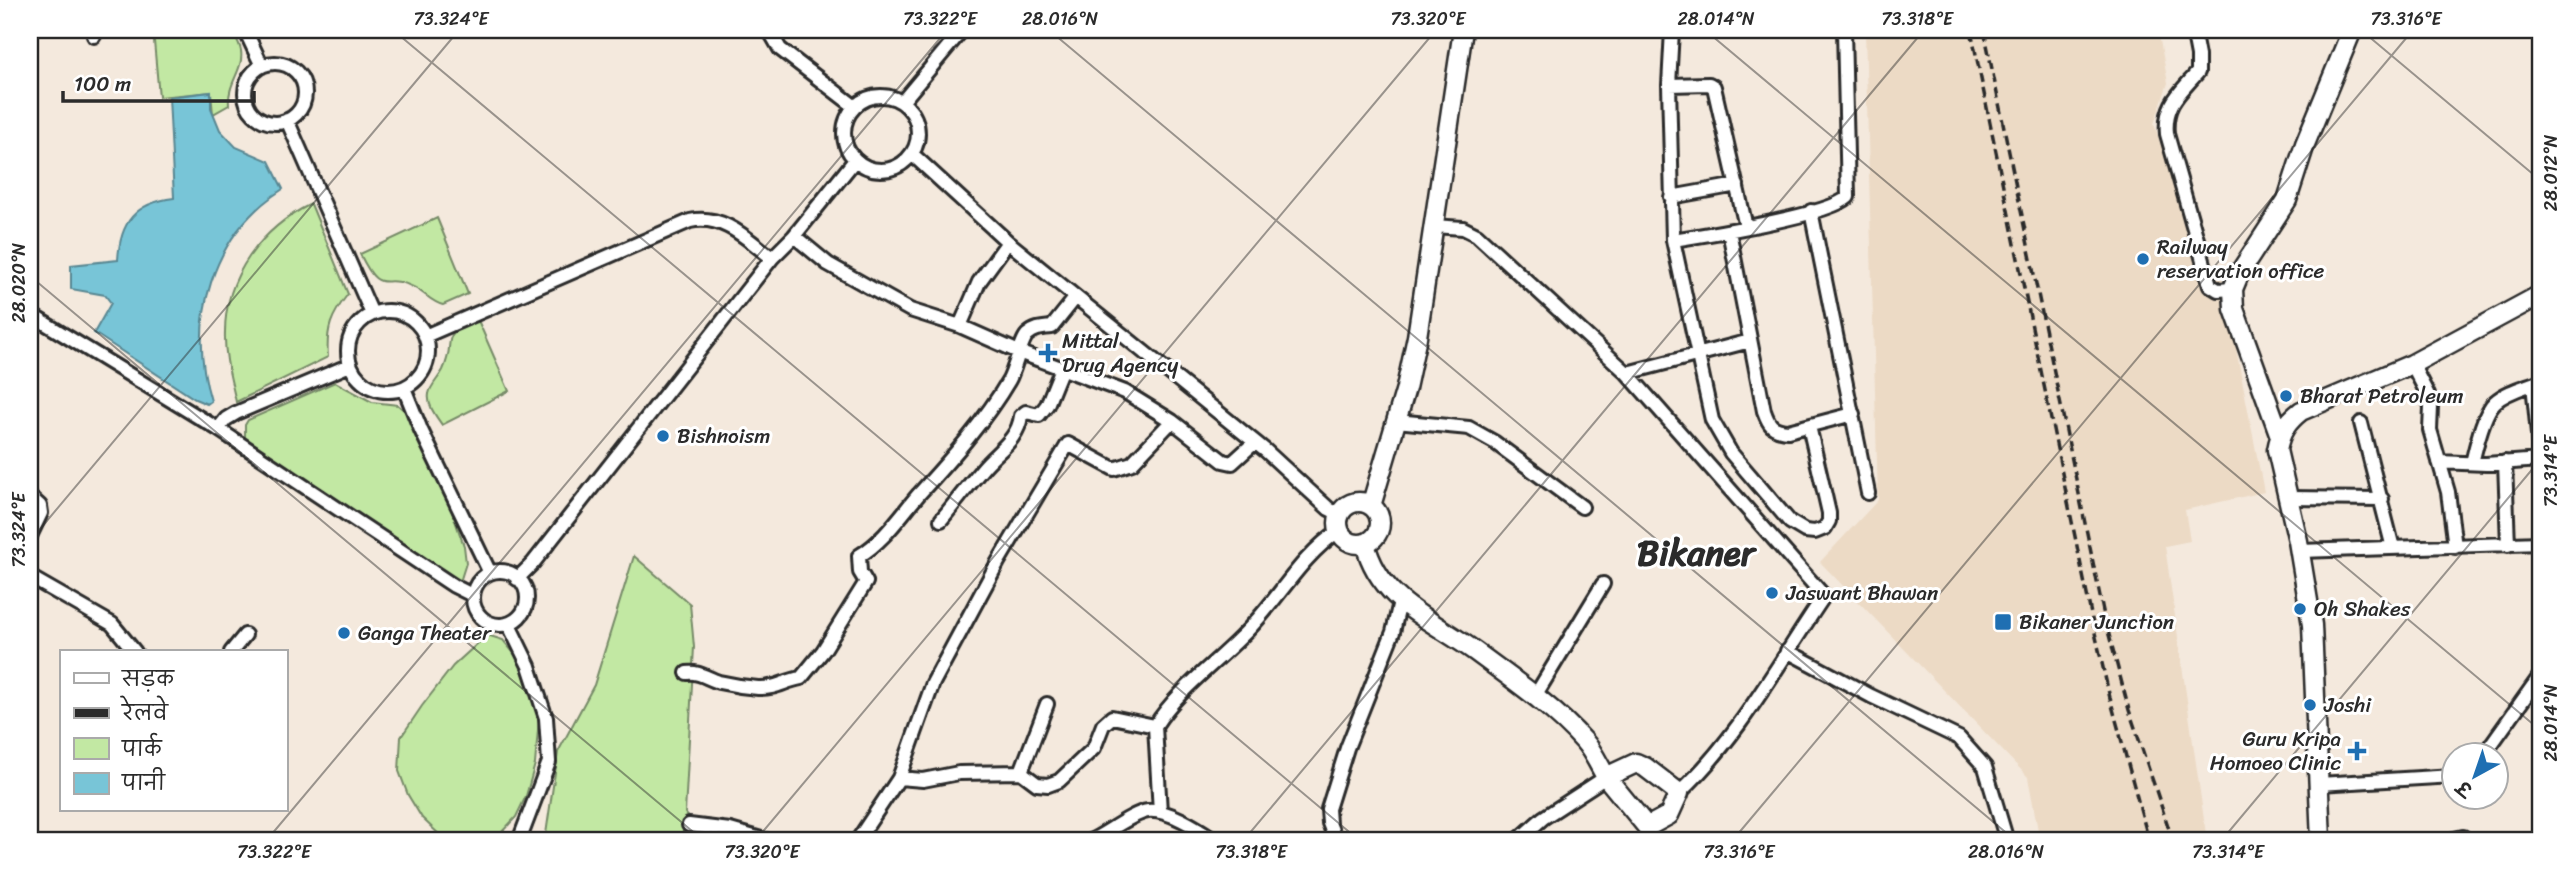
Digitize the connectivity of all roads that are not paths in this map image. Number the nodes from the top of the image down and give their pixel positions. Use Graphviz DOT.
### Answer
graph roads {
  1 [pos="245,30"];
  2 [pos="769,30"];
  3 [pos="962,30"];
  4 [pos="1463,30"];
  5 [pos="1672,30"];
  6 [pos="1844,30"];
  7 [pos="2193,30"];
  8 [pos="2352,30"];
  9 [pos="262,66"];
  10 [pos="1669,85"];
  11 [pos="902,102"];
  12 [pos="855,106"];
  13 [pos="287,120"];
  14 [pos="912,155"];
  15 [pos="855,160"];
  16 [pos="1737,184"];
  17 [pos="1671,197"];
  18 [pos="1811,211"];
  19 [pos="1433,226"];
  20 [pos="1746,227"];
  21 [pos="1729,231"];
  22 [pos="794,236"];
  23 [pos="1673,240"];
  24 [pos="1008,242"];
  25 [pos="772,258"];
  26 [pos="2233,289"];
  27 [pos="2540,295"];
  28 [pos="1076,297"];
  29 [pos="30,314"];
  30 [pos="372,314"];
  31 [pos="960,326"];
  32 [pos="425,336"];
  33 [pos="1750,341"];
  34 [pos="1021,353"];
  35 [pos="1696,356"];
  36 [pos="2413,364"];
  37 [pos="350,365"];
  38 [pos="1062,368"];
  39 [pos="1627,373"];
  40 [pos="2537,382"];
  41 [pos="404,388"];
  42 [pos="1853,414"];
  43 [pos="1172,421"];
  44 [pos="1396,421"];
  45 [pos="2361,423"];
  46 [pos="1809,426"];
  47 [pos="218,429"];
  48 [pos="2280,436"];
  49 [pos="1254,443"];
  50 [pos="2540,457"];
  51 [pos="2439,462"];
  52 [pos="2505,462"];
  53 [pos="2472,463"];
  54 [pos="1868,494"];
  55 [pos="30,497"];
  56 [pos="2287,498"];
  57 [pos="2382,499"];
  58 [pos="1371,506"];
  59 [pos="1582,507"];
  60 [pos="941,520"];
  61 [pos="1339,522"];
  62 [pos="30,536"];
  63 [pos="1365,543"];
  64 [pos="2540,543"];
  65 [pos="2508,545"];
  66 [pos="2455,547"];
  67 [pos="2393,548"];
  68 [pos="2300,551"];
  69 [pos="490,573"];
  70 [pos="30,577"];
  71 [pos="517,579"];
  72 [pos="1603,584"];
  73 [pos="472,595"];
  74 [pos="1400,602"];
  75 [pos="509,625"];
  76 [pos="245,635"];
  77 [pos="133,650"];
  78 [pos="233,650"];
  79 [pos="1787,651"];
  80 [pos="687,673"];
  81 [pos="2540,676"];
  82 [pos="1535,696"];
  83 [pos="1047,704"];
  84 [pos="1155,726"];
  85 [pos="2492,742"];
  86 [pos="1021,772"];
  87 [pos="1606,777"];
  88 [pos="2440,777"];
  89 [pos="899,778"];
  90 [pos="2319,784"];
  91 [pos="1679,793"];
  92 [pos="1160,812"];
  93 [pos="689,825"];
  94 [pos="1649,834"];
  95 [pos="864,839"];
  96 [pos="519,841"];
  97 [pos="768,841"];
  98 [pos="1090,841"];
  99 [pos="1217,841"];
  100 [pos="1336,841"];
  101 [pos="1517,841"];
  102 [pos="2007,841"];
  103 [pos="2321,841"];
  104 [pos="2446,841"];
  105 [pos="2465,841"];
  1 -- 9 [label="street"];
  2 -- 12 [label="street"];
  3 -- 11 [label="street"];
  4 -- 19 [label="street"];
  5 -- 10 [label="street"];
  6 -- 18 [label="street"];
  7 -- 26 [label="street"];
  8 -- 26 [label="street"];
  9 -- 13 [label="street"];
  9 -- 13 [label="street"];
  10 -- 16 [label="street"];
  10 -- 17 [label="street"];
  11 -- 12 [label="street"];
  11 -- 14 [label="street"];
  12 -- 15 [label="street"];
  13 -- 30 [label="street"];
  14 -- 15 [label="street"];
  14 -- 24 [label="street"];
  15 -- 22 [label="street"];
  16 -- 17 [label="street"];
  16 -- 20 [label="street"];
  17 -- 23 [label="street"];
  18 -- 20 [label="street"];
  18 -- 42 [label="street"];
  19 -- 39 [label="street"];
  19 -- 44 [label="street"];
  20 -- 21 [label="street"];
  21 -- 23 [label="street"];
  21 -- 33 [label="street"];
  22 -- 25 [label="street"];
  22 -- 31 [label="street"];
  23 -- 35 [label="street"];
  24 -- 28 [label="street"];
  24 -- 31 [label="street"];
  25 -- 32 [label="street"];
  25 -- 71 [label="street"];
  26 -- 48 [label="street"];
  27 -- 36 [label="street"];
  28 -- 34 [label="street"];
  28 -- 49 [label="street"];
  29 -- 47 [label="street"];
  30 -- 32 [label="street"];
  30 -- 37 [label="street"];
  31 -- 34 [label="street"];
  32 -- 41 [label="street"];
  33 -- 35 [label="street"];
  33 -- 46 [label="street"];
  34 -- 38 [label="street"];
  34 -- 80 [label="street"];
  35 -- 39 [label="street"];
  35 -- 46 [label="street"];
  36 -- 48 [label="street"];
  36 -- 51 [label="street"];
  37 -- 41 [label="street"];
  37 -- 47 [label="street"];
  38 -- 43 [label="street"];
  38 -- 60 [label="street"];
  39 -- 79 [label="street"];
  40 -- 50 [label="street"];
  40 -- 53 [label="street"];
  41 -- 69 [label="street"];
  42 -- 46 [label="street"];
  42 -- 54 [label="street"];
  43 -- 49 [label="street"];
  43 -- 89 [label="street"];
  44 -- 58 [label="street"];
  44 -- 59 [label="street"];
  45 -- 57 [label="street"];
  47 -- 73 [label="street"];
  48 -- 56 [label="street"];
  49 -- 61 [label="street"];
  50 -- 52 [label="street"];
  51 -- 53 [label="street"];
  51 -- 66 [label="street"];
  52 -- 53 [label="street"];
  52 -- 65 [label="street"];
  55 -- 62 [label="street"];
  56 -- 57 [label="street"];
  56 -- 68 [label="street"];
  57 -- 67 [label="street"];
  58 -- 61 [label="street"];
  58 -- 63 [label="street"];
  61 -- 63 [label="street"];
  61 -- 84 [label="street"];
  63 -- 74 [label="street"];
  64 -- 65 [label="street"];
  65 -- 66 [label="street"];
  66 -- 67 [label="street"];
  67 -- 68 [label="street"];
  68 -- 90 [label="street"];
  69 -- 71 [label="street"];
  69 -- 73 [label="street"];
  70 -- 77 [label="street"];
  71 -- 75 [label="street"];
  72 -- 82 [label="street"];
  73 -- 75 [label="street"];
  74 -- 82 [label="street"];
  74 -- 100 [label="street"];
  75 -- 96 [label="street"];
  76 -- 78 [label="street"];
  79 -- 91 [label="street"];
  79 -- 102 [label="street"];
  81 -- 85 [label="street"];
  82 -- 87 [label="street"];
  83 -- 86 [label="street"];
  84 -- 86 [label="street"];
  84 -- 92 [label="street"];
  86 -- 89 [label="street"];
  87 -- 91 [label="street"];
  87 -- 94 [label="street"];
  87 -- 101 [label="street"];
  88 -- 90 [label="street"];
  89 -- 95 [label="street"];
  90 -- 103 [label="street"];
  91 -- 94 [label="street"];
  92 -- 98 [label="street"];
  92 -- 99 [label="street"];
  93 -- 97 [label="street"];
  104 -- 105 [label="street"];
}
